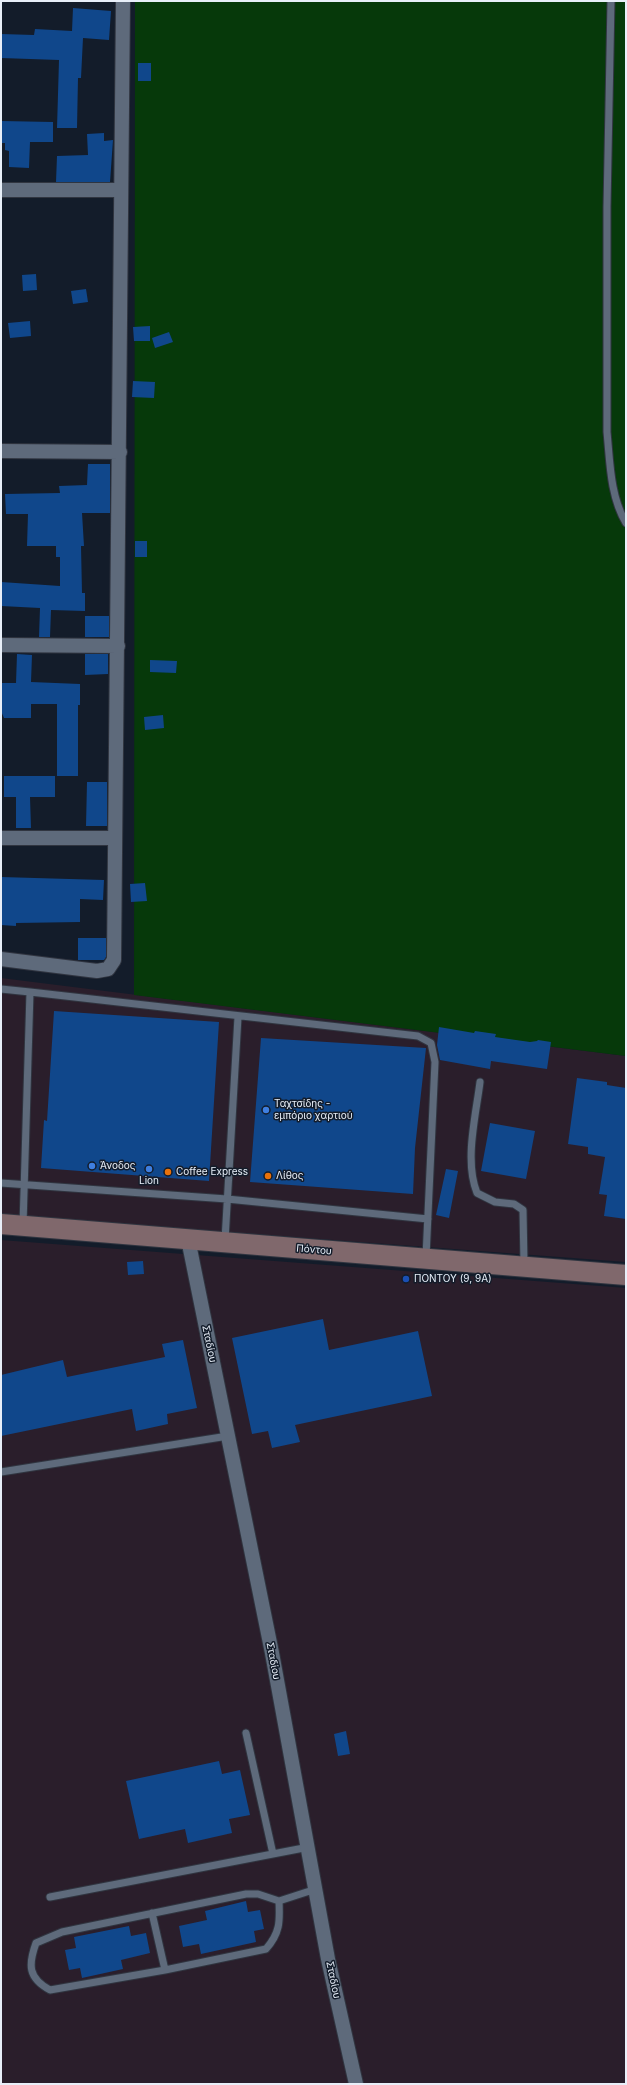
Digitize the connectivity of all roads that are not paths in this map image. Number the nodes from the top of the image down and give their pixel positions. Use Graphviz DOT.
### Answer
graph roads {
  1 [pos="123,1"];
  2 [pos="611,1"];
  3 [pos="1,190"];
  4 [pos="121,190"];
  5 [pos="1,451"];
  6 [pos="120,452"];
  7 [pos="626,524"];
  8 [pos="1,645"];
  9 [pos="118,646"];
  10 [pos="1,838"];
  11 [pos="114,838"];
  12 [pos="1,959"];
  13 [pos="1,989"];
  14 [pos="30,992"];
  15 [pos="238,1016"];
  16 [pos="480,1082"];
  17 [pos="1,1183"];
  18 [pos="24,1185"];
  19 [pos="227,1199"];
  20 [pos="428,1219"];
  21 [pos="1,1224"];
  22 [pos="23,1226"];
  23 [pos="188,1240"];
  24 [pos="224,1242"];
  25 [pos="426,1259"];
  26 [pos="524,1267"];
  27 [pos="626,1275"];
  28 [pos="228,1436"];
  29 [pos="1,1472"];
  30 [pos="246,1733"];
  31 [pos="309,1847"];
  32 [pos="273,1854"];
  33 [pos="316,1889"];
  34 [pos="50,1897"];
  35 [pos="278,1901"];
  36 [pos="152,1913"];
  37 [pos="165,1970"];
  38 [pos="356,2084"];
  1 -- 4 [label="street"];
  2 -- 7 [label="lane"];
  3 -- 4 [label="street"];
  4 -- 6 [label="street"];
  5 -- 6 [label="street"];
  6 -- 9 [label="street"];
  8 -- 9 [label="street"];
  9 -- 11 [label="street"];
  10 -- 11 [label="street"];
  11 -- 12 [label="street"];
  13 -- 14 [label="lane"];
  14 -- 15 [label="lane"];
  14 -- 18 [label="lane"];
  15 -- 19 [label="lane"];
  15 -- 20 [label="lane"];
  16 -- 26 [label="lane"];
  17 -- 18 [label="lane"];
  18 -- 19 [label="lane"];
  18 -- 22 [label="lane"];
  19 -- 20 [label="lane"];
  19 -- 24 [label="lane"];
  20 -- 25 [label="lane"];
  21 -- 22 [label="street, Πόντου"];
  22 -- 23 [label="street, Πόντου"];
  23 -- 24 [label="street, Πόντου"];
  23 -- 28 [label="street, Σταδίου"];
  24 -- 25 [label="street, Πόντου"];
  25 -- 26 [label="street, Πόντου"];
  26 -- 27 [label="street, Πόντου"];
  28 -- 29 [label="lane"];
  28 -- 31 [label="street, Σταδίου"];
  30 -- 32 [label="lane"];
  31 -- 32 [label="lane"];
  31 -- 33 [label="street, Σταδίου"];
  32 -- 34 [label="lane"];
  33 -- 35 [label="lane"];
  33 -- 38 [label="street, Σταδίου"];
  35 -- 36 [label="lane"];
  35 -- 37 [label="lane"];
  36 -- 37 [label="lane"];
  36 -- 37 [label="lane"];
}
